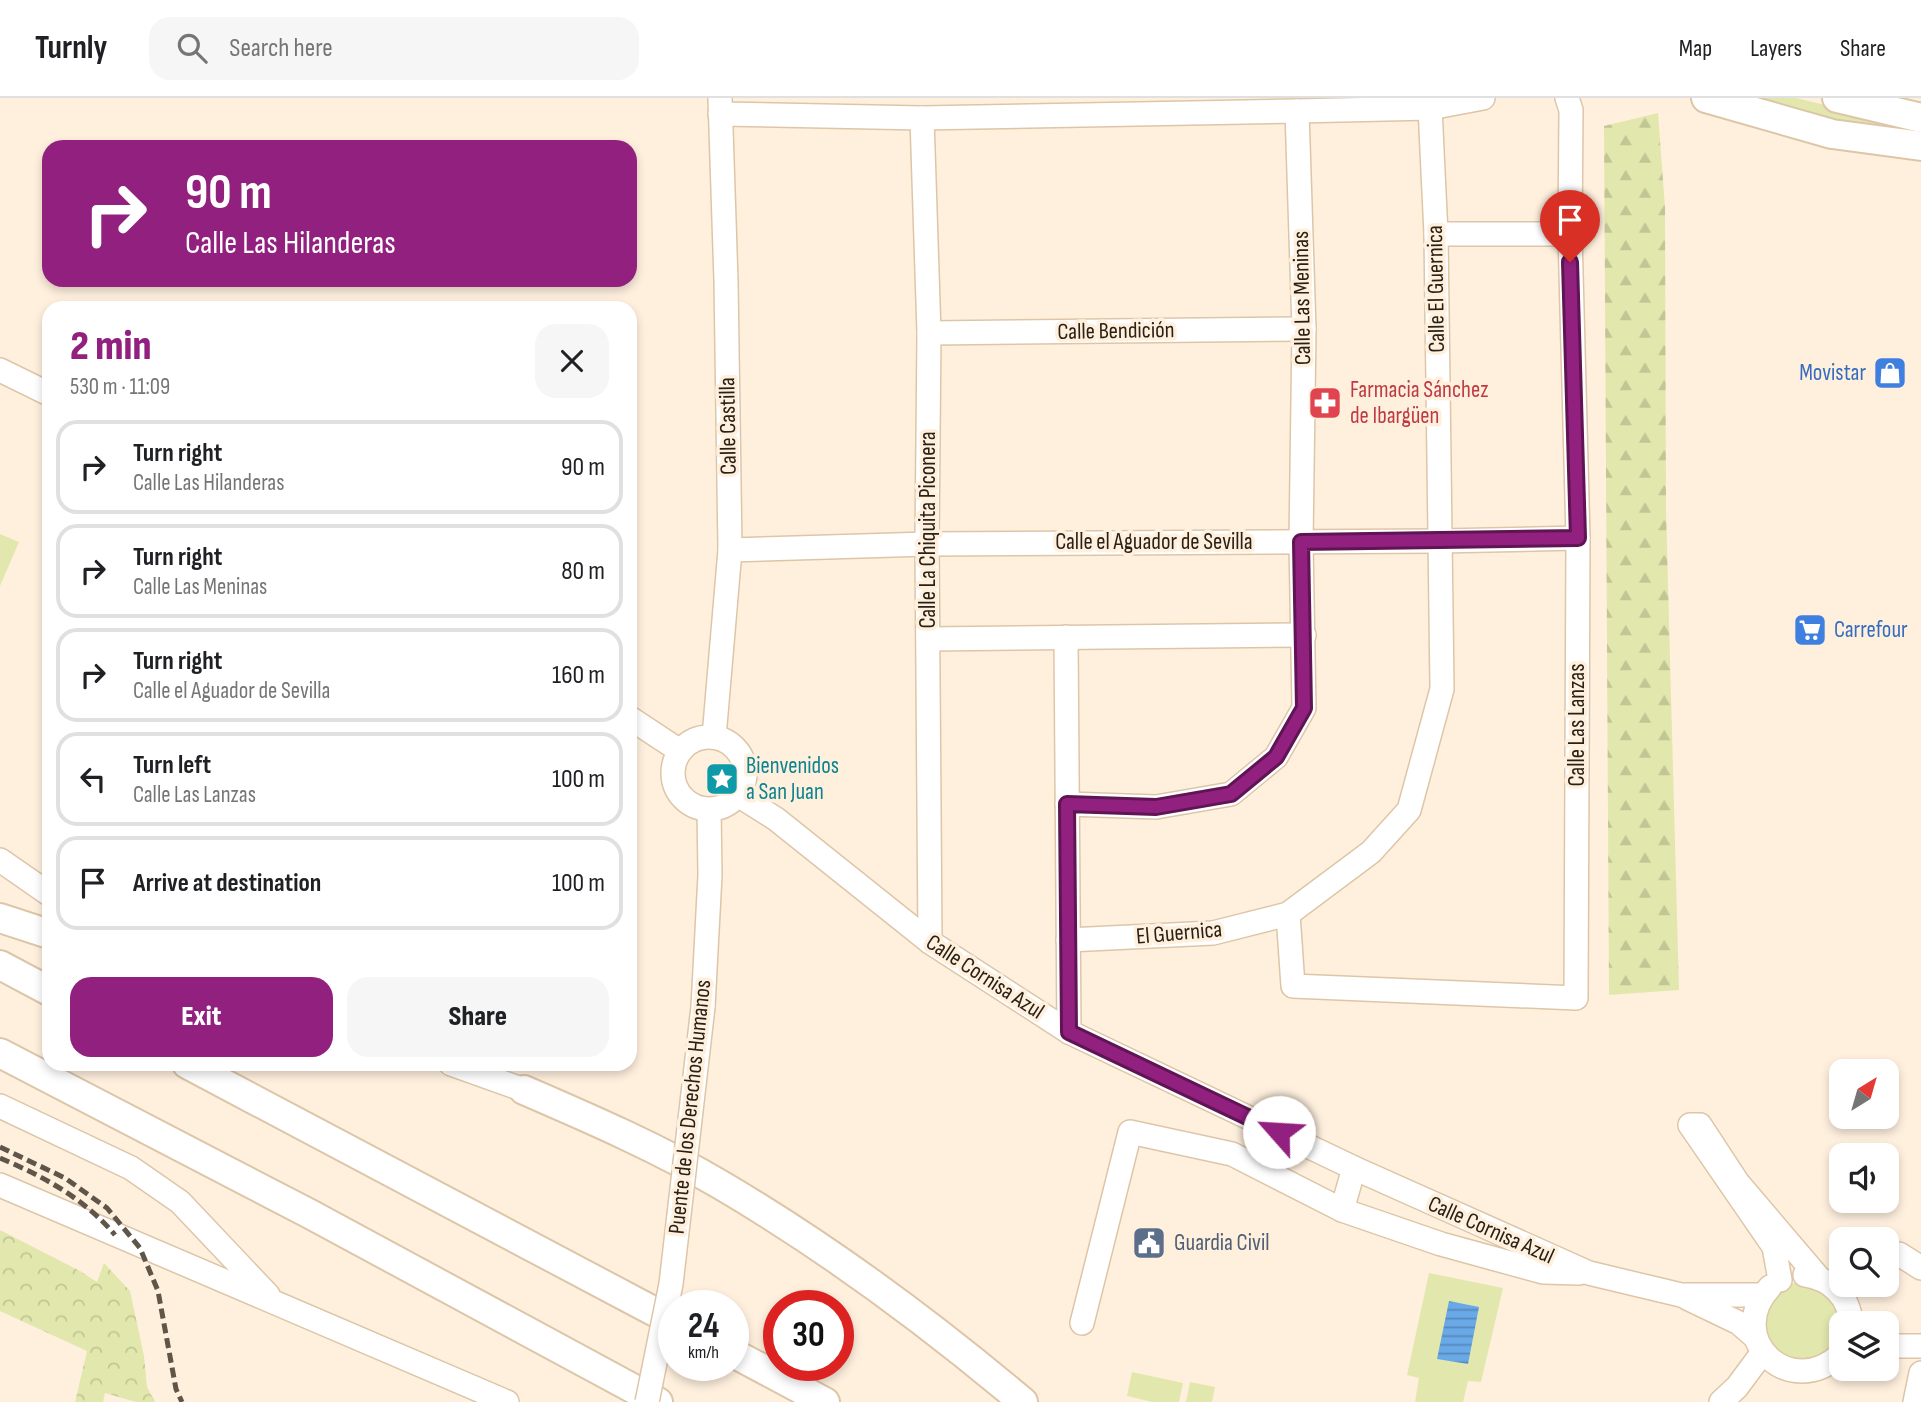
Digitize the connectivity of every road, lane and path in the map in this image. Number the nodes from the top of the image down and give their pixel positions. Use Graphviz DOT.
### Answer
graph roads {
  1 [pos="1483,98"];
  2 [pos="1567,98"];
  3 [pos="1706,98"];
  4 [pos="1838,98"];
  5 [pos="720,106"];
  6 [pos="1430,107"];
  7 [pos="1297,111"];
  8 [pos="922,118"];
  9 [pos="1921,118"];
  10 [pos="1921,146"];
  11 [pos="1436,234"];
  12 [pos="1570,234"];
  13 [pos="1304,329"];
  14 [pos="929,333"];
  15 [pos="0,370"];
  16 [pos="42,391"];
  17 [pos="1578,538"];
  18 [pos="1440,541"];
  19 [pos="1301,542"];
  20 [pos="927,544"];
  21 [pos="730,550"];
  22 [pos="1304,635"];
  23 [pos="1066,638"];
  24 [pos="928,639"];
  25 [pos="637,723"];
  26 [pos="714,737"];
  27 [pos="680,751"];
  28 [pos="738,795"];
  29 [pos="1067,804"];
  30 [pos="709,810"];
  31 [pos="0,860"];
  32 [pos="42,889"];
  33 [pos="1288,914"];
  34 [pos="0,918"];
  35 [pos="42,932"];
  36 [pos="1068,940"];
  37 [pos="930,942"];
  38 [pos="0,965"];
  39 [pos="42,987"];
  40 [pos="1069,1032"];
  41 [pos="0,1053"];
  42 [pos="200,1071"];
  43 [pos="471,1071"];
  44 [pos="524,1090"];
  45 [pos="0,1106"];
  46 [pos="1354,1168"];
  47 [pos="0,1185"];
  48 [pos="1342,1210"];
  49 [pos="1921,1245"];
  50 [pos="1899,1255"];
  51 [pos="1899,1261"];
  52 [pos="1921,1268"];
  53 [pos="1899,1270"];
  54 [pos="1589,1273"];
  55 [pos="1827,1275"];
  56 [pos="1780,1280"];
  57 [pos="1921,1280"];
  58 [pos="1681,1295"];
  59 [pos="1763,1295"];
  60 [pos="276,1302"];
  61 [pos="1854,1309"];
  62 [pos="658,1314"];
  63 [pos="1082,1323"];
  64 [pos="1899,1338"];
  65 [pos="1759,1344"];
  66 [pos="1899,1346"];
  67 [pos="1918,1346"];
  68 [pos="749,1362"];
  69 [pos="1829,1364"];
  70 [pos="1788,1370"];
  71 [pos="1921,1373"];
  72 [pos="1729,1394"];
  73 [pos="506,1402"];
  74 [pos="647,1402"];
  75 [pos="658,1402"];
  76 [pos="825,1402"];
  77 [pos="1023,1402"];
  78 [pos="1915,1402"];
  1 -- 6 [label="street"];
  2 -- 12 [label="street, Calle Las Lanzas"];
  3 -- 10 [label="main road"];
  4 -- 9 [label="main road"];
  5 -- 8 [label="street"];
  5 -- 21 [label="street, Calle Castilla"];
  6 -- 7 [label="street"];
  6 -- 11 [label="street, Calle El Guernica"];
  7 -- 8 [label="street"];
  7 -- 13 [label="street, Calle Las Meninas"];
  8 -- 14 [label="street, Calle La Chiquita Piconera"];
  11 -- 12 [label="street"];
  11 -- 18 [label="street, Calle El Guernica"];
  12 -- 17 [label="street, Calle Las Lanzas"];
  13 -- 14 [label="street, Calle Bendición"];
  13 -- 19 [label="street, Calle Las Meninas"];
  14 -- 20 [label="street, Calle La Chiquita Piconera"];
  15 -- 16 [label="street"];
  17 -- 18 [label="street, Calle el Aguador de Sevilla"];
  17 -- 33 [label="street, Calle Las Lanzas"];
  18 -- 19 [label="street, Calle el Aguador de Sevilla"];
  18 -- 33 [label="street, Calle El Guernica"];
  19 -- 20 [label="street, Calle el Aguador de Sevilla"];
  19 -- 22 [label="street, Calle Las Meninas"];
  20 -- 21 [label="street, Calle el Aguador de Sevilla"];
  20 -- 24 [label="street, Calle La Chiquita Piconera"];
  21 -- 26 [label="street, Calle Castilla"];
  22 -- 23 [label="street"];
  22 -- 29 [label="street, Calle Las Meninas"];
  23 -- 24 [label="street"];
  23 -- 29 [label="street"];
  24 -- 37 [label="street, Calle La Chiquita Piconera"];
  25 -- 27 [label="street"];
  26 -- 27 [label="street"];
  26 -- 28 [label="street"];
  27 -- 30 [label="street"];
  28 -- 30 [label="street"];
  28 -- 37 [label="street, Calle Cornisa Azul"];
  29 -- 36 [label="street"];
  30 -- 74 [label="street, Puente de los Derechos Humanos, bridge"];
  31 -- 32 [label="street"];
  33 -- 36 [label="street, El Guernica"];
  34 -- 35 [label="main road"];
  36 -- 40 [label="street"];
  37 -- 40 [label="street, Calle Cornisa Azul"];
  38 -- 39 [label="main road"];
  40 -- 46 [label="street, Calle Cornisa Azul"];
  41 -- 75 [label="main road"];
  42 -- 62 [label="main road"];
  43 -- 44 [label="street"];
  44 -- 77 [label="main road"];
  45 -- 60 [label="street"];
  46 -- 48 [label="street"];
  46 -- 54 [label="street, Calle Cornisa Azul"];
  47 -- 60 [label="street"];
  48 -- 54 [label="street"];
  48 -- 63 [label="street"];
  49 -- 50 [label="street"];
  51 -- 52 [label="street"];
  53 -- 57 [label="street"];
  54 -- 58 [label="street, Calle Cornisa Azul"];
  55 -- 56 [label="street"];
  55 -- 56 [label="street"];
  55 -- 61 [label="street"];
  56 -- 59 [label="street"];
  58 -- 59 [label="street, Calle Cornisa Azul"];
  58 -- 65 [label="street, Calle Cornisa Azul"];
  59 -- 65 [label="street"];
  60 -- 73 [label="street"];
  64 -- 67 [label="street"];
  65 -- 70 [label="street, Calle Cornisa Azul"];
  65 -- 72 [label="street"];
  66 -- 67 [label="street"];
  68 -- 76 [label="main road"];
  69 -- 70 [label="street"];
  70 -- 72 [label="street"];
  71 -- 78 [label="street"];
}
